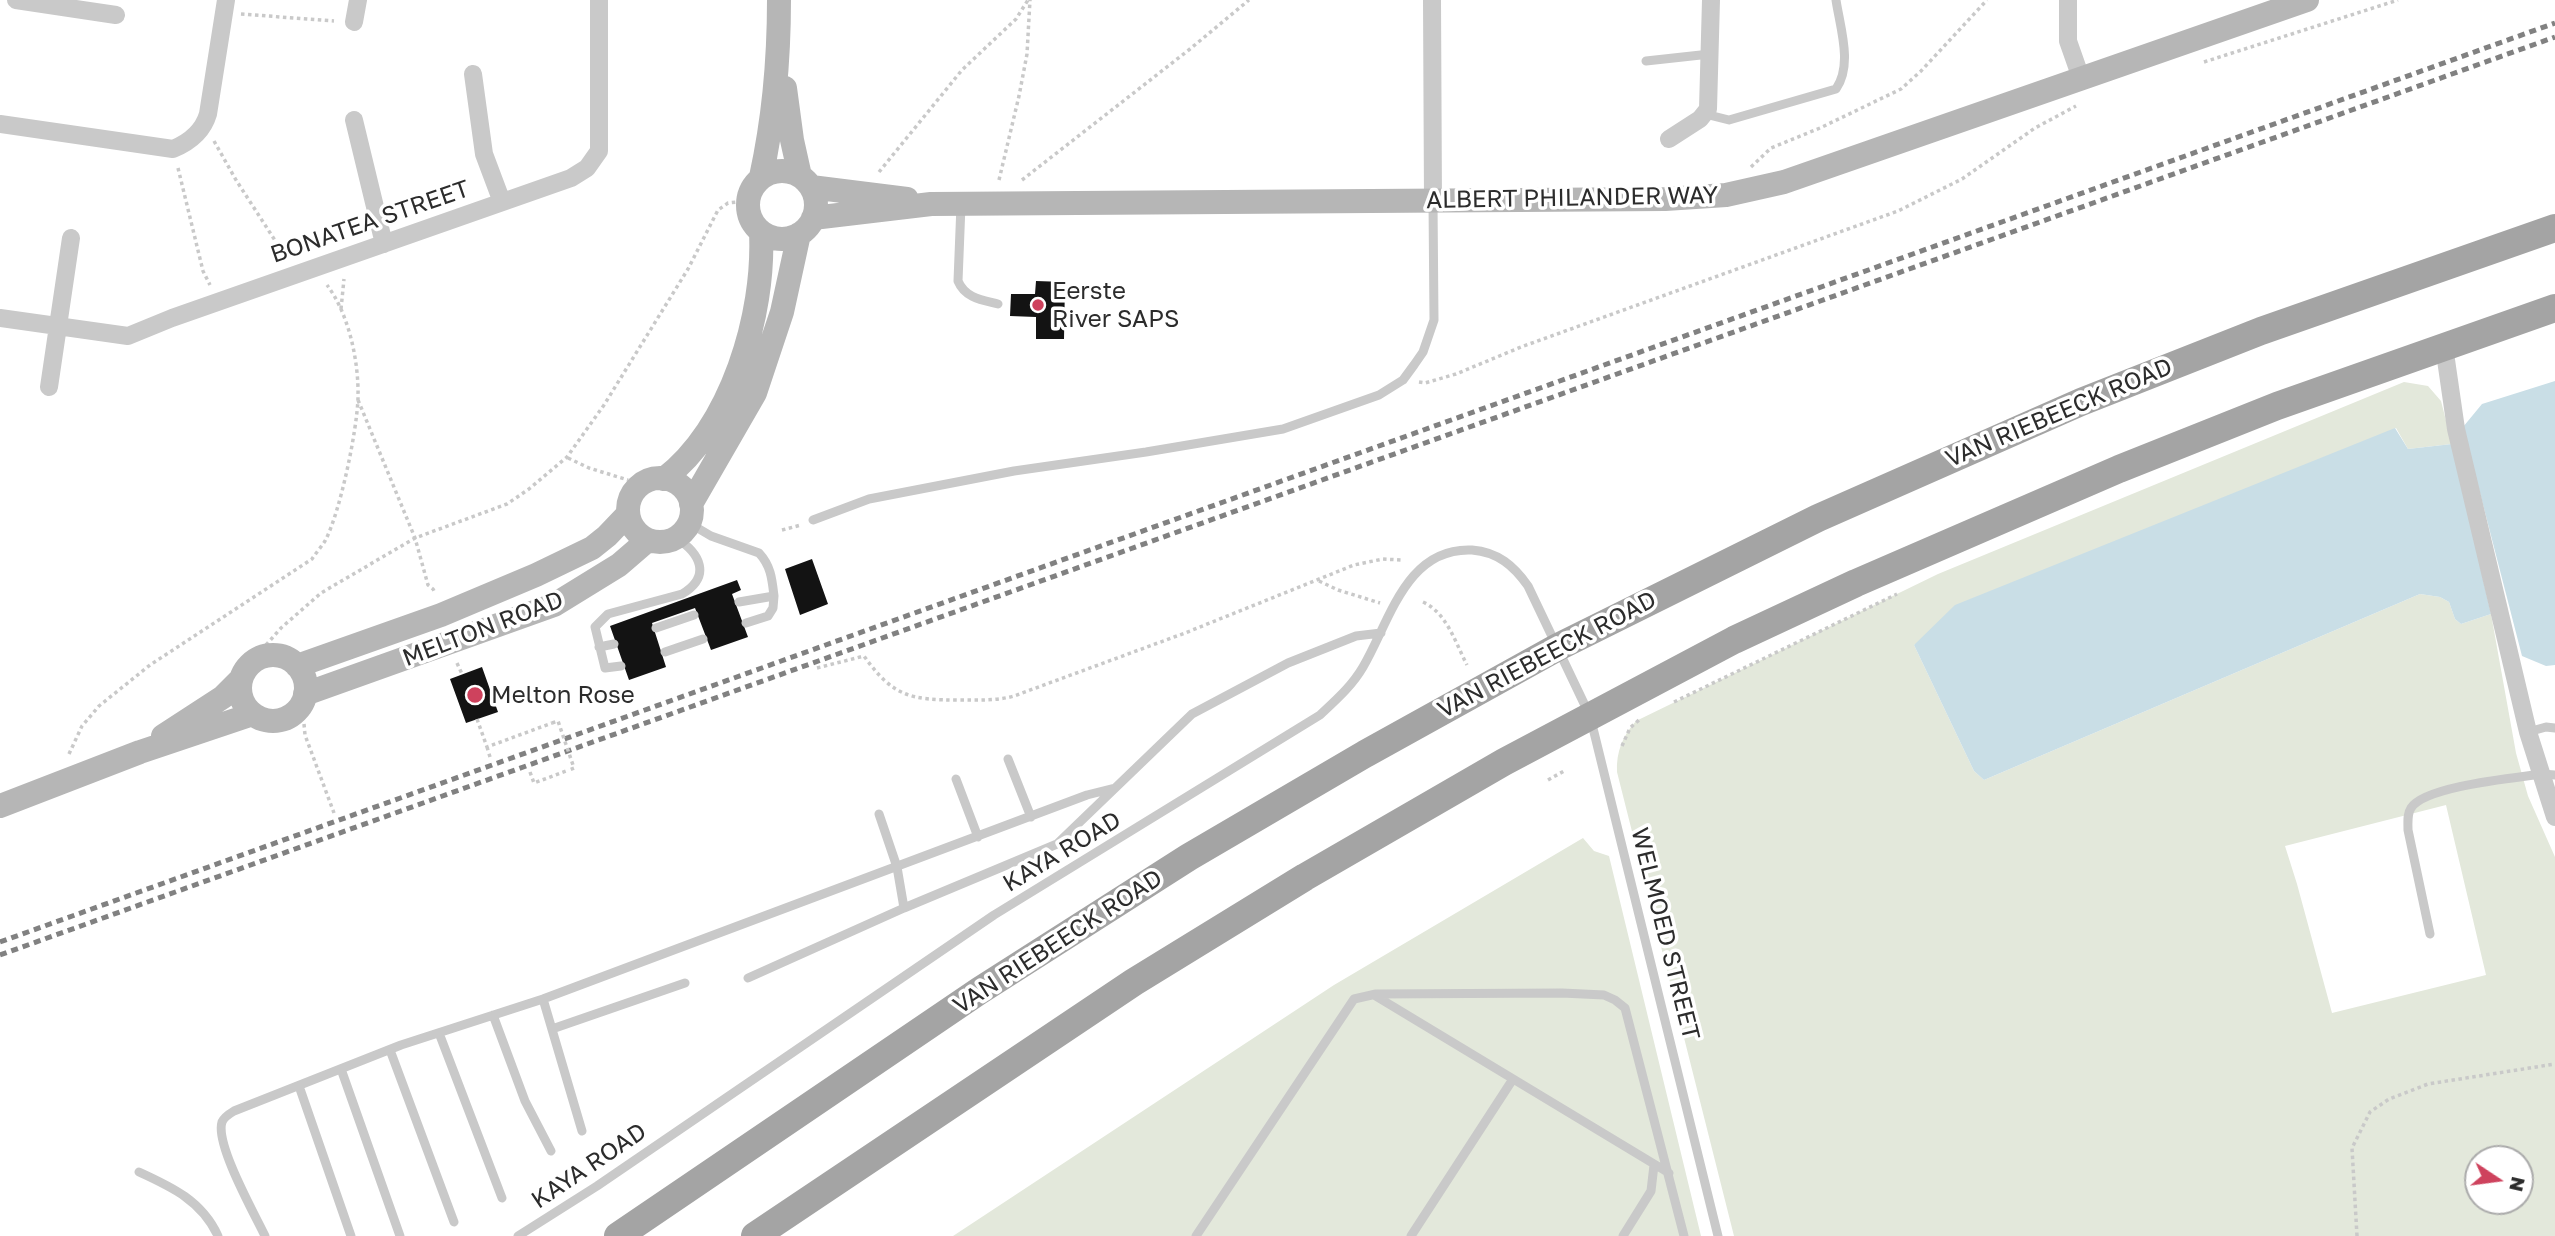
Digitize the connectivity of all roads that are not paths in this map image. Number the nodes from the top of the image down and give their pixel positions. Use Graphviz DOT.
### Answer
graph roads {
  1 [pos="16,0"];
  2 [pos="359,0"];
  3 [pos="599,0"];
  4 [pos="779,0"];
  5 [pos="1432,0"];
  6 [pos="1711,0"];
  7 [pos="1836,0"];
  8 [pos="2068,0"];
  9 [pos="2307,0"];
  10 [pos="225,6"];
  11 [pos="117,15"];
  12 [pos="354,22"];
  13 [pos="1710,54"];
  14 [pos="1646,61"];
  15 [pos="779,63"];
  16 [pos="473,74"];
  17 [pos="2081,78"];
  18 [pos="1705,114"];
  19 [pos="354,120"];
  20 [pos="0,124"];
  21 [pos="1669,139"];
  22 [pos="761,177"];
  23 [pos="805,181"];
  24 [pos="502,202"];
  25 [pos="1433,202"];
  26 [pos="932,204"];
  27 [pos="961,204"];
  28 [pos="806,226"];
  29 [pos="2555,228"];
  30 [pos="761,232"];
  31 [pos="71,238"];
  32 [pos="384,244"];
  33 [pos="998,304"];
  34 [pos="2555,308"];
  35 [pos="0,318"];
  36 [pos="57,327"];
  37 [pos="2444,346"];
  38 [pos="49,387"];
  39 [pos="664,479"];
  40 [pos="628,514"];
  41 [pos="813,520"];
  42 [pos="685,522"];
  43 [pos="648,540"];
  44 [pos="774,596"];
  45 [pos="739,601"];
  46 [pos="694,615"];
  47 [pos="746,623"];
  48 [pos="656,628"];
  49 [pos="1381,633"];
  50 [pos="703,639"];
  51 [pos="614,643"];
  52 [pos="1558,647"];
  53 [pos="599,648"];
  54 [pos="665,652"];
  55 [pos="297,666"];
  56 [pos="621,666"];
  57 [pos="241,679"];
  58 [pos="305,694"];
  59 [pos="253,714"];
  60 [pos="1590,716"];
  61 [pos="2555,728"];
  62 [pos="2528,733"];
  63 [pos="140,752"];
  64 [pos="1008,759"];
  65 [pos="2549,774"];
  66 [pos="956,779"];
  67 [pos="1115,788"];
  68 [pos="0,806"];
  69 [pos="879,814"];
  70 [pos="1031,817"];
  71 [pos="2555,817"];
  72 [pos="978,837"];
  73 [pos="897,867"];
  74 [pos="904,908"];
  75 [pos="2430,934"];
  76 [pos="748,978"];
  77 [pos="685,983"];
  78 [pos="1373,994"];
  79 [pos="543,999"];
  80 [pos="493,1015"];
  81 [pos="552,1029"];
  82 [pos="439,1033"];
  83 [pos="390,1050"];
  84 [pos="341,1069"];
  85 [pos="1513,1080"];
  86 [pos="299,1086"];
  87 [pos="582,1131"];
  88 [pos="551,1151"];
  89 [pos="1654,1165"];
  90 [pos="139,1172"];
  91 [pos="1669,1173"];
  92 [pos="502,1198"];
  93 [pos="454,1222"];
  94 [pos="218,1236"];
  95 [pos="265,1236"];
  96 [pos="351,1236"];
  97 [pos="400,1236"];
  98 [pos="518,1236"];
  99 [pos="618,1236"];
  100 [pos="755,1236"];
  101 [pos="1196,1236"];
  102 [pos="1412,1236"];
  103 [pos="1623,1236"];
  104 [pos="1684,1236"];
  105 [pos="1718,1236"];
  1 -- 11 [label="street"];
  2 -- 12 [label="street"];
  3 -- 24 [label="street, BONATEA STREET"];
  4 -- 15 [label="street"];
  5 -- 25 [label="street"];
  6 -- 13 [label="street"];
  7 -- 18 [label="lane"];
  8 -- 17 [label="street"];
  9 -- 17 [label="street, ALBERT PHILANDER WAY"];
  10 -- 20 [label="street"];
  13 -- 14 [label="lane"];
  13 -- 18 [label="street"];
  15 -- 22 [label="street"];
  15 -- 23 [label="street"];
  16 -- 24 [label="street"];
  17 -- 25 [label="street, ALBERT PHILANDER WAY"];
  18 -- 21 [label="street"];
  19 -- 32 [label="street"];
  22 -- 23 [label="street"];
  22 -- 30 [label="street"];
  23 -- 26 [label="street, ALBERT PHILANDER WAY"];
  23 -- 28 [label="street"];
  24 -- 32 [label="street, BONATEA STREET"];
  25 -- 27 [label="street, ALBERT PHILANDER WAY"];
  25 -- 41 [label="lane"];
  26 -- 27 [label="street, ALBERT PHILANDER WAY"];
  26 -- 28 [label="street, ALBERT PHILANDER WAY"];
  27 -- 33 [label="lane"];
  28 -- 30 [label="street"];
  28 -- 42 [label="street"];
  29 -- 52 [label="main road, VAN RIEBEECK ROAD"];
  30 -- 39 [label="street"];
  31 -- 36 [label="street"];
  32 -- 36 [label="street, BONATEA STREET"];
  34 -- 37 [label="main road"];
  35 -- 36 [label="street, BONATEA STREET"];
  36 -- 38 [label="street"];
  37 -- 60 [label="main road"];
  37 -- 62 [label="street"];
  39 -- 40 [label="street"];
  39 -- 42 [label="street"];
  40 -- 43 [label="street"];
  40 -- 55 [label="street, MELTON ROAD"];
  42 -- 43 [label="street"];
  42 -- 44 [label="lane"];
  42 -- 53 [label="lane"];
  43 -- 58 [label="street, MELTON ROAD"];
  44 -- 45 [label="lane"];
  44 -- 47 [label="lane"];
  46 -- 48 [label="lane"];
  49 -- 52 [label="lane, KAYA ROAD"];
  49 -- 67 [label="lane"];
  49 -- 98 [label="lane, KAYA ROAD"];
  50 -- 54 [label="lane"];
  51 -- 53 [label="lane"];
  52 -- 60 [label="lane, WELMOED STREET"];
  52 -- 99 [label="main road, VAN RIEBEECK ROAD"];
  53 -- 56 [label="lane"];
  55 -- 57 [label="street"];
  55 -- 58 [label="street"];
  57 -- 59 [label="street"];
  57 -- 63 [label="street"];
  58 -- 59 [label="street"];
  59 -- 63 [label="street"];
  60 -- 100 [label="main road"];
  60 -- 105 [label="lane, WELMOED STREET"];
  61 -- 62 [label="lane"];
  62 -- 65 [label="street"];
  63 -- 68 [label="street"];
  64 -- 70 [label="lane"];
  65 -- 71 [label="street"];
  65 -- 75 [label="lane"];
  66 -- 72 [label="lane"];
  67 -- 70 [label="lane"];
  67 -- 74 [label="lane"];
  69 -- 73 [label="lane"];
  70 -- 72 [label="lane"];
  72 -- 73 [label="lane"];
  73 -- 74 [label="lane"];
  73 -- 79 [label="lane"];
  74 -- 76 [label="lane"];
  77 -- 81 [label="lane"];
  78 -- 85 [label="lane"];
  78 -- 91 [label="lane"];
  78 -- 101 [label="lane"];
  79 -- 80 [label="lane"];
  79 -- 81 [label="lane"];
  80 -- 82 [label="lane"];
  80 -- 88 [label="lane"];
  81 -- 87 [label="lane"];
  82 -- 83 [label="lane"];
  82 -- 92 [label="lane"];
  83 -- 84 [label="lane"];
  83 -- 93 [label="lane"];
  84 -- 86 [label="lane"];
  84 -- 97 [label="lane"];
  85 -- 89 [label="lane"];
  85 -- 102 [label="lane"];
  86 -- 95 [label="lane"];
  86 -- 96 [label="lane"];
  89 -- 91 [label="lane"];
  89 -- 103 [label="lane"];
  90 -- 94 [label="lane"];
  91 -- 104 [label="lane"];
}
